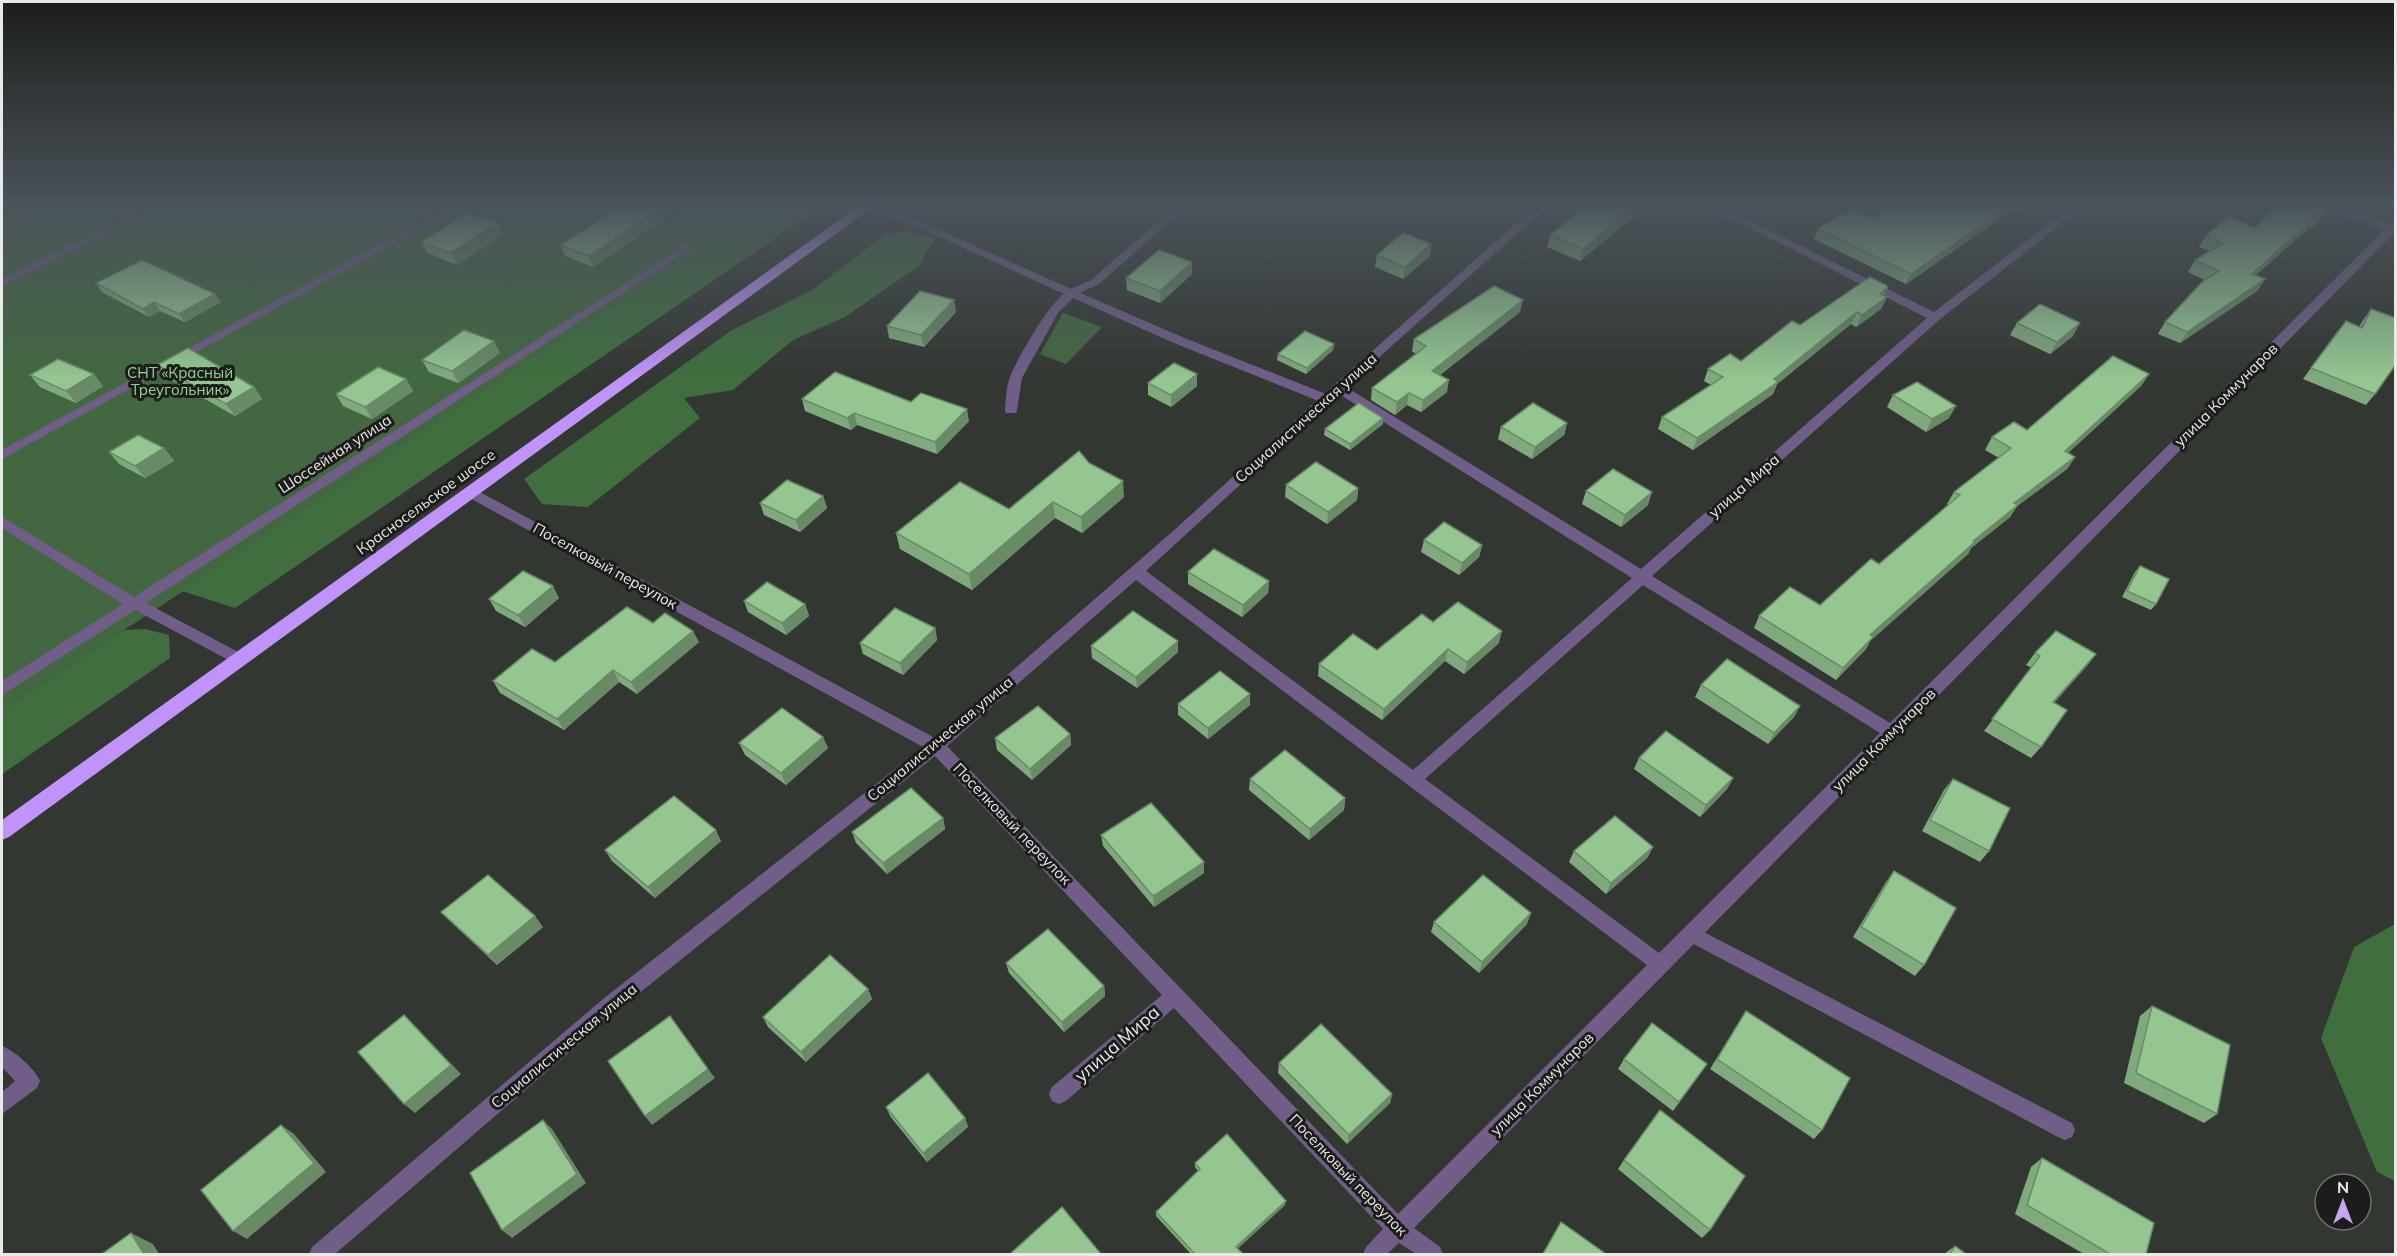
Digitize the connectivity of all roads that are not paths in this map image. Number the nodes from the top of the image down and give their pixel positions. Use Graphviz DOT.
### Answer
graph roads {
  1 [pos="45,262"];
  2 [pos="356,262"];
  3 [pos="664,262"];
  4 [pos="792,262"];
  5 [pos="1001,262"];
  6 [pos="1118,262"];
  7 [pos="1480,262"];
  8 [pos="1824,262"];
  9 [pos="2007,262"];
  10 [pos="2359,262"];
  11 [pos="2,283"];
  12 [pos="1071,293"];
  13 [pos="1935,317"];
  14 [pos="1332,393"];
  15 [pos="1011,410"];
  16 [pos="2,455"];
  17 [pos="471,493"];
  18 [pos="2,522"];
  19 [pos="1136,571"];
  20 [pos="1641,577"];
  21 [pos="133,603"];
  22 [pos="239,659"];
  23 [pos="2,689"];
  24 [pos="1891,732"];
  25 [pos="936,746"];
  26 [pos="1414,779"];
  27 [pos="2,831"];
  28 [pos="1692,934"];
  29 [pos="1661,964"];
  30 [pos="1175,994"];
  31 [pos="2,1055"];
  32 [pos="1059,1094"];
  33 [pos="2,1104"];
  34 [pos="2065,1130"];
  35 [pos="1398,1229"];
  36 [pos="319,1254"];
  37 [pos="1373,1254"];
  38 [pos="1433,1254"];
  1 -- 11 [label="street"];
  2 -- 16 [label="street"];
  3 -- 21 [label="street, Шоссейная улица"];
  4 -- 17 [label="highway, Красносельское шоссе"];
  5 -- 12 [label="street"];
  6 -- 12 [label="street"];
  7 -- 14 [label="street, Социалистическая улица"];
  8 -- 13 [label="street"];
  9 -- 13 [label="street, улица Мира"];
  10 -- 24 [label="street, улица Коммунаров"];
  12 -- 14 [label="street"];
  12 -- 15 [label="street"];
  13 -- 20 [label="street, улица Мира"];
  14 -- 19 [label="street, Социалистическая улица"];
  14 -- 20 [label="street"];
  17 -- 22 [label="highway, Красносельское шоссе"];
  17 -- 25 [label="street, Поселковый переулок"];
  18 -- 21 [label="street"];
  19 -- 25 [label="street, Социалистическая улица"];
  19 -- 26 [label="street"];
  20 -- 24 [label="street"];
  20 -- 26 [label="street, улица Мира"];
  21 -- 22 [label="street"];
  21 -- 23 [label="street, Шоссейная улица"];
  22 -- 27 [label="highway, Красносельское шоссе"];
  24 -- 28 [label="street, улица Коммунаров"];
  25 -- 30 [label="street, Поселковый переулок"];
  25 -- 36 [label="street, Социалистическая улица"];
  26 -- 29 [label="street"];
  28 -- 29 [label="street, улица Коммунаров"];
  28 -- 34 [label="street"];
  29 -- 35 [label="street, улица Коммунаров"];
  30 -- 32 [label="street, улица Мира"];
  30 -- 35 [label="street, Поселковый переулок"];
  31 -- 33 [label="street"];
  35 -- 37 [label="street, улица Коммунаров"];
  35 -- 38 [label="street, Поселковый переулок"];
}
